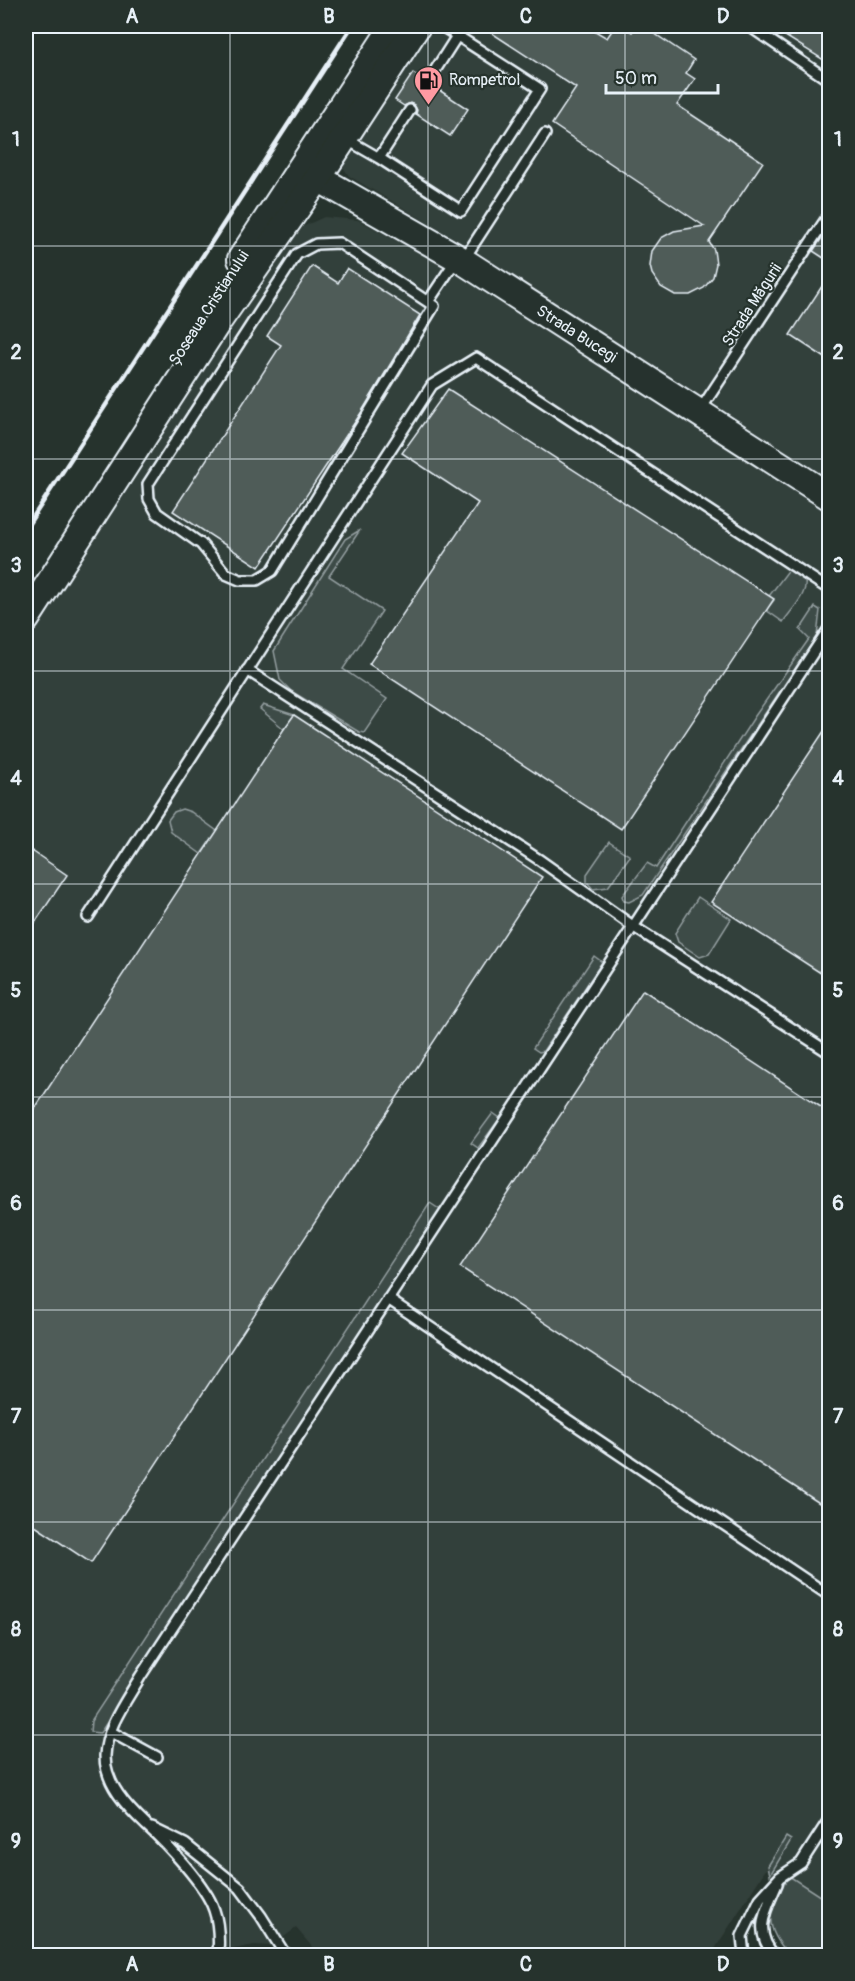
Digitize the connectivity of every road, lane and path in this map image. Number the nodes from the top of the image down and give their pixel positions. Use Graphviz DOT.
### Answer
graph roads {
  1 [pos="394,26"];
  2 [pos="399,26"];
  3 [pos="417,26"];
  4 [pos="442,26"];
  5 [pos="749,26"];
  6 [pos="458,36"];
  7 [pos="830,81"];
  8 [pos="428,83"];
  9 [pos="410,110"];
  10 [pos="545,134"];
  11 [pos="344,138"];
  12 [pos="379,158"];
  13 [pos="318,178"];
  14 [pos="830,213"];
  15 [pos="460,259"];
  16 [pos="428,302"];
  17 [pos="699,412"];
  18 [pos="830,497"];
  19 [pos="26,590"];
  20 [pos="830,590"];
  21 [pos="26,619"];
  22 [pos="830,627"];
  23 [pos="247,670"];
  24 [pos="88,916"];
  25 [pos="633,927"];
  26 [pos="830,1053"];
  27 [pos="388,1299"];
  28 [pos="830,1596"];
  29 [pos="111,1732"];
  30 [pos="157,1757"];
  31 [pos="830,1818"];
  32 [pos="147,1825"];
  33 [pos="826,1833"];
  34 [pos="780,1877"];
  35 [pos="218,1956"];
  36 [pos="286,1956"];
  37 [pos="744,1956"];
  38 [pos="775,1956"];
  1 -- 19 [label="main road, Șoseaua Cristianului"];
  2 -- 13 [label="main road, Șoseaua Cristianului"];
  3 -- 11 [label="main road, Șoseaua Cristianului"];
  4 -- 6 [label="lane"];
  5 -- 7 [label="lane"];
  6 -- 8 [label="lane"];
  6 -- 12 [label="lane"];
  9 -- 12 [label="lane"];
  10 -- 15 [label="lane"];
  11 -- 12 [label="lane"];
  11 -- 13 [label="main road, Șoseaua Cristianului"];
  13 -- 15 [label="main road, Strada Bucegi"];
  13 -- 21 [label="main road, Șoseaua Cristianului"];
  14 -- 17 [label="lane, Strada Măgurii"];
  15 -- 16 [label="lane"];
  15 -- 17 [label="main road, Strada Bucegi"];
  16 -- 16 [label="lane"];
  17 -- 18 [label="main road, Strada Bucegi"];
  20 -- 23 [label="lane"];
  22 -- 25 [label="lane"];
  23 -- 24 [label="lane"];
  23 -- 25 [label="lane"];
  25 -- 26 [label="lane"];
  25 -- 27 [label="lane"];
  27 -- 28 [label="lane"];
  27 -- 29 [label="lane"];
  29 -- 30 [label="lane"];
  29 -- 32 [label="lane"];
  31 -- 33 [label="lane"];
  32 -- 35 [label="lane"];
  32 -- 36 [label="lane"];
  33 -- 34 [label="lane"];
  34 -- 37 [label="lane"];
  34 -- 38 [label="lane"];
}
